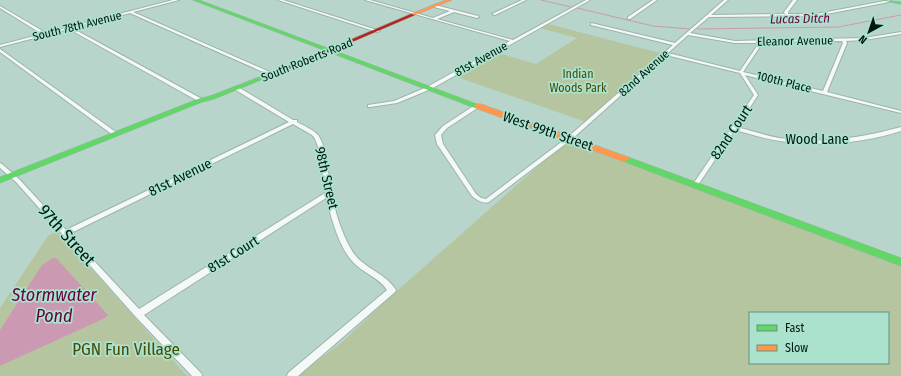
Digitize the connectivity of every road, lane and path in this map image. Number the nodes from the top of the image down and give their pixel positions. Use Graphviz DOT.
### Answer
graph roads {
  1 [pos="177,0"];
  2 [pos="194,0"];
  3 [pos="280,0"];
  4 [pos="367,0"];
  5 [pos="450,0"];
  6 [pos="524,0"];
  7 [pos="588,0"];
  8 [pos="656,0"];
  9 [pos="726,0"];
  10 [pos="795,0"];
  11 [pos="887,0"];
  12 [pos="901,3"];
  13 [pos="436,6"];
  14 [pos="0,8"];
  15 [pos="453,11"];
  16 [pos="130,12"];
  17 [pos="494,14"];
  18 [pos="414,15"];
  19 [pos="708,16"];
  20 [pos="787,16"];
  21 [pos="477,17"];
  22 [pos="629,18"];
  23 [pos="433,19"];
  24 [pos="592,24"];
  25 [pos="69,28"];
  26 [pos="375,30"];
  27 [pos="901,33"];
  28 [pos="45,34"];
  29 [pos="688,34"];
  30 [pos="844,40"];
  31 [pos="513,41"];
  32 [pos="762,41"];
  33 [pos="676,44"];
  34 [pos="0,46"];
  35 [pos="0,50"];
  36 [pos="327,50"];
  37 [pos="666,54"];
  38 [pos="741,72"];
  39 [pos="268,73"];
  40 [pos="236,88"];
  41 [pos="429,88"];
  42 [pos="825,93"];
  43 [pos="200,100"];
  44 [pos="370,106"];
  45 [pos="477,106"];
  46 [pos="901,112"];
  47 [pos="295,121"];
  48 [pos="734,128"];
  49 [pos="901,129"];
  50 [pos="116,134"];
  51 [pos="570,138"];
  52 [pos="0,165"];
  53 [pos="10,176"];
  54 [pos="0,180"];
  55 [pos="696,184"];
  56 [pos="328,194"];
  57 [pos="65,233"];
  58 [pos="901,262"];
  59 [pos="138,314"];
  60 [pos="198,376"];
  61 [pos="291,376"];
  1 -- 16 [label="street, South 78th Avenue"];
  2 -- 36 [label="street, West 99th Street"];
  3 -- 26 [label="street"];
  4 -- 18 [label="street"];
  5 -- 13 [label="street, South Roberts Road"];
  6 -- 17 [label="street"];
  7 -- 31 [label="street, 81st Avenue"];
  8 -- 22 [label="street"];
  9 -- 19 [label="street, 82nd Avenue"];
  10 -- 20 [label="street"];
  11 -- 12 [label="street"];
  11 -- 20 [label="street"];
  13 -- 15 [label="street"];
  13 -- 18 [label="street, South Roberts Road"];
  14 -- 28 [label="street"];
  15 -- 21 [label="street"];
  15 -- 23 [label="street"];
  16 -- 25 [label="street, South 78th Avenue"];
  16 -- 39 [label="street"];
  18 -- 23 [label="street"];
  18 -- 26 [label="street, South Roberts Road"];
  19 -- 20 [label="street"];
  19 -- 29 [label="street, 82nd Avenue"];
  23 -- 31 [label="street"];
  24 -- 33 [label="street"];
  25 -- 28 [label="street, South 78th Avenue"];
  25 -- 43 [label="street"];
  26 -- 36 [label="street, South Roberts Road"];
  27 -- 30 [label="street, Eleanor Avenue"];
  28 -- 34 [label="street, South 78th Avenue"];
  29 -- 32 [label="street, Eleanor Avenue"];
  29 -- 33 [label="street, 82nd Avenue"];
  30 -- 32 [label="street, Eleanor Avenue"];
  30 -- 42 [label="street"];
  31 -- 41 [label="street, 81st Avenue"];
  32 -- 38 [label="street"];
  33 -- 37 [label="street, 82nd Avenue"];
  35 -- 50 [label="street"];
  36 -- 39 [label="street, South Roberts Road"];
  36 -- 41 [label="street, West 99th Street"];
  37 -- 38 [label="street, 100th Place"];
  37 -- 51 [label="street, 82nd Avenue"];
  38 -- 42 [label="street, 100th Place"];
  38 -- 48 [label="street, 82nd Court"];
  39 -- 40 [label="street, South Roberts Road"];
  39 -- 43 [label="street, South Roberts Road"];
  40 -- 43 [label="street, South Roberts Road"];
  40 -- 47 [label="street, 98th Street"];
  41 -- 44 [label="street, 81st Avenue"];
  41 -- 45 [label="street, West 99th Street"];
  42 -- 46 [label="street, 100th Place"];
  43 -- 50 [label="street, South Roberts Road"];
  45 -- 51 [label="street, West 99th Street"];
  45 -- 51 [label="street, 82nd Avenue"];
  47 -- 56 [label="street, 98th Street"];
  47 -- 57 [label="street, 81st Avenue"];
  48 -- 49 [label="street, Wood Lane"];
  48 -- 55 [label="street, 82nd Court"];
  50 -- 53 [label="street, South Roberts Road"];
  51 -- 55 [label="street, West 99th Street"];
  52 -- 53 [label="street, 97th Street"];
  53 -- 54 [label="street, South Roberts Road"];
  53 -- 57 [label="street, 97th Street"];
  55 -- 58 [label="street, West 99th Street"];
  56 -- 59 [label="street, 81st Court"];
  56 -- 61 [label="street, 98th Street"];
  57 -- 59 [label="street, 97th Street"];
  59 -- 60 [label="street, 97th Street"];
}
